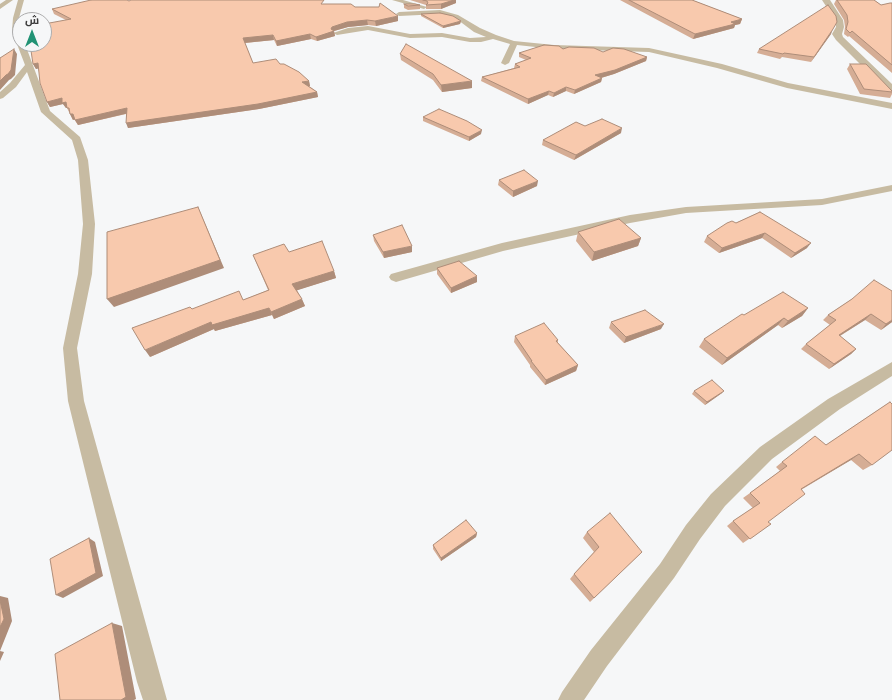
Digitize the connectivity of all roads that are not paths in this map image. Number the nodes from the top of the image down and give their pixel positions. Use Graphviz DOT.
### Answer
graph roads {
  1 [pos="10,0"];
  2 [pos="21,0"];
  3 [pos="395,0"];
  4 [pos="826,0"];
  5 [pos="0,7"];
  6 [pos="18,12"];
  7 [pos="440,12"];
  8 [pos="399,14"];
  9 [pos="337,33"];
  10 [pos="494,37"];
  11 [pos="514,42"];
  12 [pos="23,52"];
  13 [pos="505,63"];
  14 [pos="28,65"];
  15 [pos="890,87"];
  16 [pos="0,96"];
  17 [pos="892,106"];
  18 [pos="892,188"];
  19 [pos="396,277"];
  20 [pos="892,368"];
  21 [pos="155,700"];
  22 [pos="570,700"];
  1 -- 5 [label="street"];
  2 -- 6 [label="street"];
  3 -- 7 [label="street"];
  4 -- 15 [label="street"];
  7 -- 8 [label="street"];
  7 -- 10 [label="street"];
  9 -- 10 [label="street"];
  10 -- 11 [label="street"];
  11 -- 13 [label="street"];
  11 -- 17 [label="street"];
  12 -- 14 [label="street"];
  14 -- 16 [label="street"];
  14 -- 21 [label="street"];
  18 -- 19 [label="street"];
  20 -- 22 [label="street"];
}
